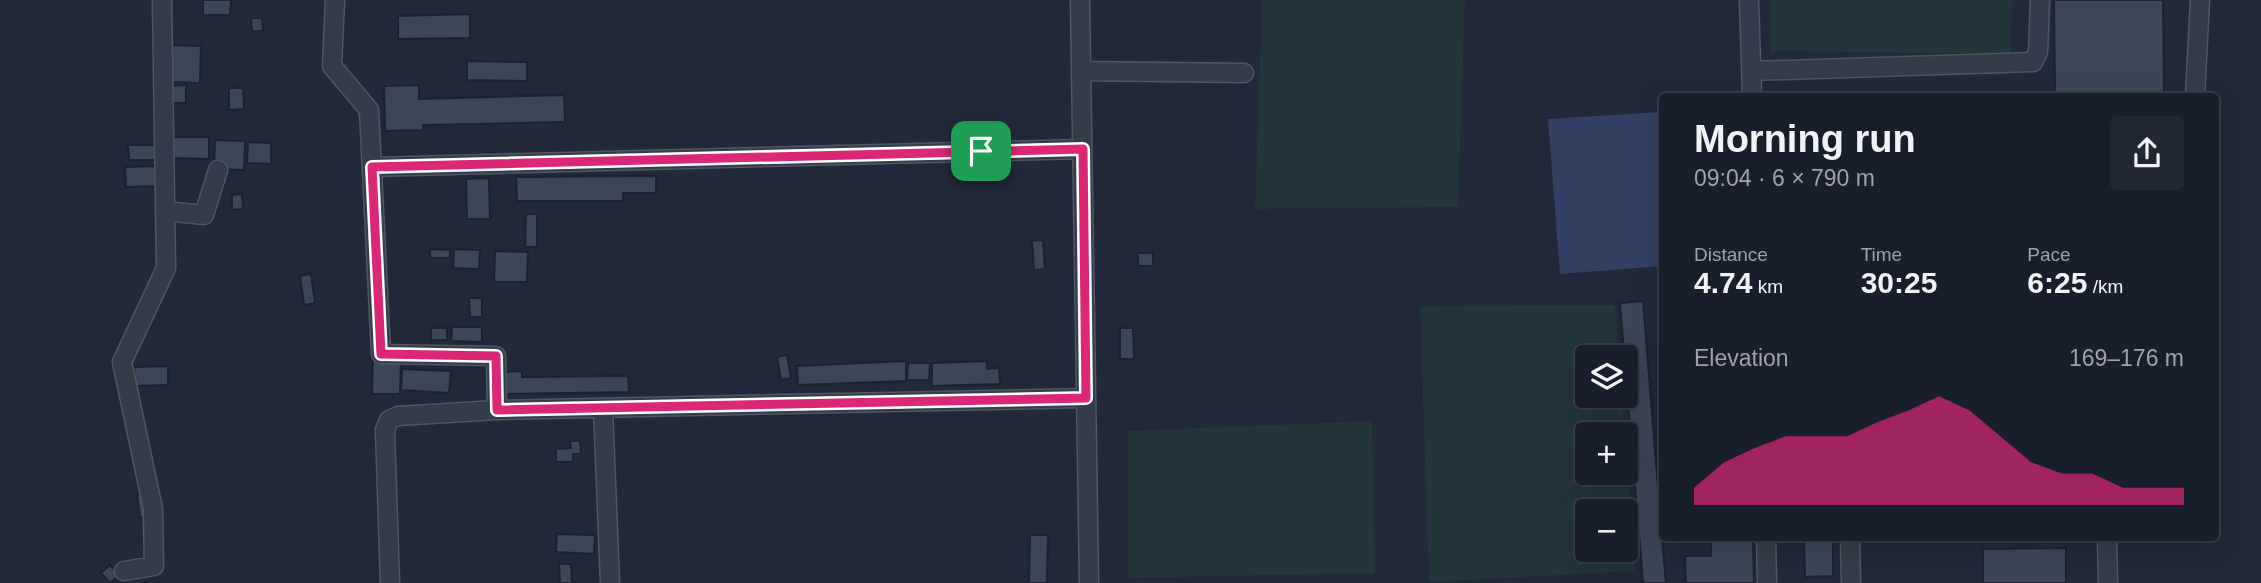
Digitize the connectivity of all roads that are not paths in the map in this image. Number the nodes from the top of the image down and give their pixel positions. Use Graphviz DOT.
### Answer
graph roads {
  1 [pos="162,0"];
  2 [pos="335,0"];
  3 [pos="1080,0"];
  4 [pos="1749,0"];
  5 [pos="2040,0"];
  6 [pos="2200,0"];
  7 [pos="1082,71"];
  8 [pos="1751,71"];
  9 [pos="1244,73"];
  10 [pos="1752,93"];
  11 [pos="2195,93"];
  12 [pos="1083,149"];
  13 [pos="372,167"];
  14 [pos="218,170"];
  15 [pos="164,211"];
  16 [pos="1086,398"];
  17 [pos="603,408"];
  18 [pos="497,410"];
  19 [pos="1766,541"];
  20 [pos="1850,541"];
  21 [pos="2107,541"];
  22 [pos="124,571"];
  23 [pos="390,583"];
  24 [pos="610,583"];
  25 [pos="1089,583"];
  26 [pos="1767,583"];
  27 [pos="1851,583"];
  28 [pos="2108,583"];
  1 -- 15 [label="street"];
  2 -- 13 [label="street"];
  3 -- 7 [label="street"];
  4 -- 8 [label="street"];
  5 -- 8 [label="street"];
  6 -- 11 [label="street"];
  7 -- 9 [label="street"];
  7 -- 12 [label="street"];
  8 -- 10 [label="street"];
  12 -- 13 [label="street"];
  12 -- 16 [label="street"];
  13 -- 18 [label="street"];
  14 -- 15 [label="street"];
  15 -- 22 [label="street"];
  16 -- 17 [label="street"];
  16 -- 25 [label="street"];
  17 -- 18 [label="street"];
  17 -- 24 [label="street"];
  18 -- 23 [label="street"];
  19 -- 26 [label="street"];
  20 -- 27 [label="street"];
  21 -- 28 [label="street"];
}
